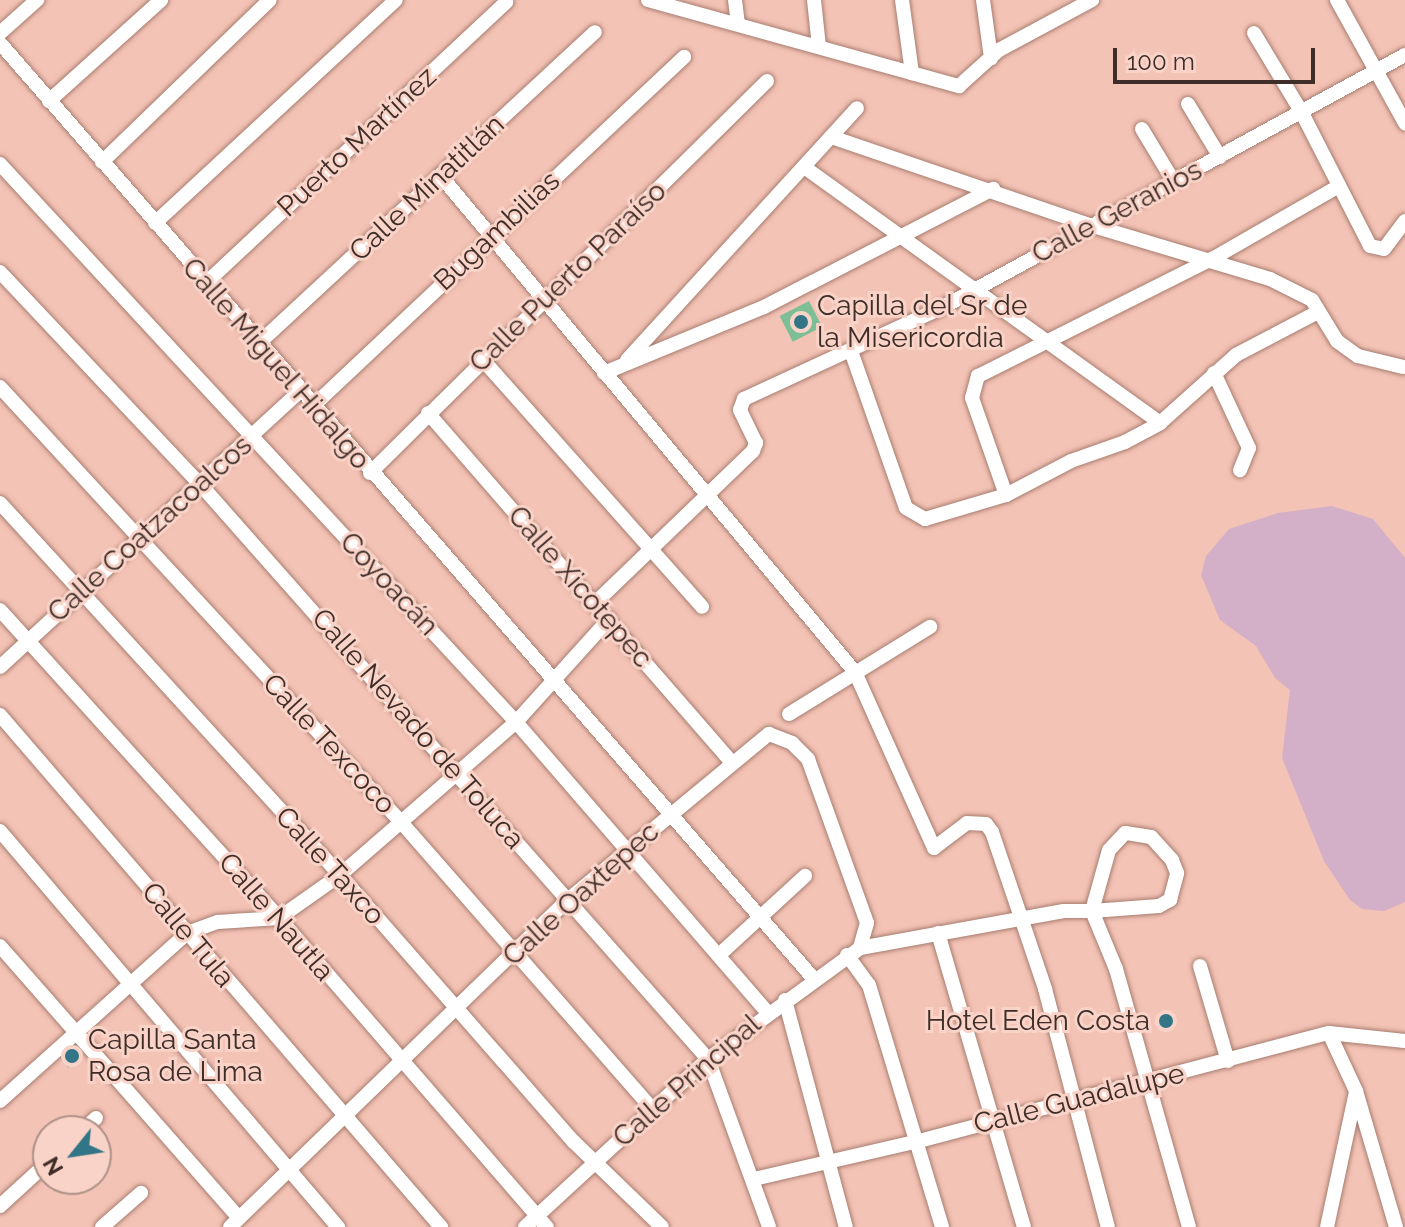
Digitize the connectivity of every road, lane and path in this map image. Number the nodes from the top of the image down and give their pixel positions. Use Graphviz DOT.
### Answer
graph roads {
  1 [pos="37,0"];
  2 [pos="161,0"];
  3 [pos="270,0"];
  4 [pos="396,0"];
  5 [pos="649,0"];
  6 [pos="735,0"];
  7 [pos="814,0"];
  8 [pos="902,0"];
  9 [pos="983,0"];
  10 [pos="1092,0"];
  11 [pos="1337,0"];
  12 [pos="506,2"];
  13 [pos="1066,6"];
  14 [pos="738,23"];
  15 [pos="595,32"];
  16 [pos="0,33"];
  17 [pos="1254,33"];
  18 [pos="0,43"];
  19 [pos="819,47"];
  20 [pos="1405,55"];
  21 [pos="684,57"];
  22 [pos="991,58"];
  23 [pos="1378,70"];
  24 [pos="912,73"];
  25 [pos="767,81"];
  26 [pos="49,101"];
  27 [pos="1188,104"];
  28 [pos="857,108"];
  29 [pos="1302,113"];
  30 [pos="1405,123"];
  31 [pos="1142,129"];
  32 [pos="831,137"];
  33 [pos="1220,157"];
  34 [pos="102,162"];
  35 [pos="0,164"];
  36 [pos="804,167"];
  37 [pos="440,175"];
  38 [pos="1174,182"];
  39 [pos="1339,186"];
  40 [pos="993,189"];
  41 [pos="1405,221"];
  42 [pos="155,223"];
  43 [pos="1090,225"];
  44 [pos="490,238"];
  45 [pos="903,239"];
  46 [pos="1212,259"];
  47 [pos="0,272"];
  48 [pos="207,282"];
  49 [pos="972,290"];
  50 [pos="542,303"];
  51 [pos="1318,312"];
  52 [pos="1046,343"];
  53 [pos="258,344"];
  54 [pos="851,351"];
  55 [pos="483,360"];
  56 [pos="621,366"];
  57 [pos="1404,369"];
  58 [pos="604,373"];
  59 [pos="1214,373"];
  60 [pos="0,387"];
  61 [pos="299,392"];
  62 [pos="312,407"];
  63 [pos="428,413"];
  64 [pos="1160,423"];
  65 [pos="253,435"];
  66 [pos="1240,470"];
  67 [pos="370,473"];
  68 [pos="200,484"];
  69 [pos="708,492"];
  70 [pos="1006,495"];
  71 [pos="0,503"];
  72 [pos="140,539"];
  73 [pos="653,546"];
  74 [pos="82,592"];
  75 [pos="595,603"];
  76 [pos="702,607"];
  77 [pos="0,610"];
  78 [pos="609,619"];
  79 [pos="930,627"];
  80 [pos="28,640"];
  81 [pos="0,667"];
  82 [pos="855,672"];
  83 [pos="555,682"];
  84 [pos="789,714"];
  85 [pos="0,715"];
  86 [pos="516,722"];
  87 [pos="731,762"];
  88 [pos="459,774"];
  89 [pos="671,814"];
  90 [pos="401,822"];
  91 [pos="0,831"];
  92 [pos="628,849"];
  93 [pos="340,875"];
  94 [pos="805,876"];
  95 [pos="568,900"];
  96 [pos="1092,911"];
  97 [pos="760,917"];
  98 [pos="279,918"];
  99 [pos="1021,918"];
  100 [pos="187,933"];
  101 [pos="938,933"];
  102 [pos="0,946"];
  103 [pos="854,952"];
  104 [pos="513,955"];
  105 [pos="719,955"];
  106 [pos="1200,966"];
  107 [pos="814,979"];
  108 [pos="134,983"];
  109 [pos="785,1000"];
  110 [pos="456,1010"];
  111 [pos="768,1013"];
  112 [pos="76,1033"];
  113 [pos="1329,1033"];
  114 [pos="1405,1041"];
  115 [pos="708,1059"];
  116 [pos="399,1061"];
  117 [pos="1228,1061"];
  118 [pos="1148,1081"];
  119 [pos="1356,1091"];
  120 [pos="1074,1098"];
  121 [pos="0,1101"];
  122 [pos="651,1108"];
  123 [pos="343,1117"];
  124 [pos="991,1121"];
  125 [pos="919,1141"];
  126 [pos="595,1161"];
  127 [pos="828,1163"];
  128 [pos="290,1169"];
  129 [pos="32,1177"];
  130 [pos="754,1179"];
  131 [pos="141,1193"];
  132 [pos="0,1206"];
  133 [pos="542,1222"];
  134 [pos="234,1223"];
  135 [pos="102,1227"];
  136 [pos="338,1227"];
  137 [pos="441,1227"];
  138 [pos="525,1227"];
  139 [pos="662,1227"];
  140 [pos="769,1227"];
  141 [pos="846,1227"];
  142 [pos="942,1227"];
  143 [pos="1024,1227"];
  144 [pos="1108,1227"];
  145 [pos="1189,1227"];
  146 [pos="1327,1227"];
  147 [pos="1396,1227"];
  1 -- 16 [label="street"];
  2 -- 26 [label="street"];
  3 -- 34 [label="street"];
  4 -- 42 [label="street"];
  5 -- 14 [label="street"];
  6 -- 14 [label="street"];
  7 -- 19 [label="street"];
  8 -- 24 [label="street"];
  9 -- 22 [label="street"];
  10 -- 13 [label="street"];
  11 -- 23 [label="street"];
  12 -- 48 [label="street, Puerto Martínez"];
  13 -- 22 [label="street"];
  14 -- 19 [label="street"];
  15 -- 37 [label="street, Calle Minatitlán"];
  17 -- 29 [label="street"];
  18 -- 26 [label="street, Calle Miguel Hidalgo"];
  19 -- 24 [label="street"];
  20 -- 23 [label="street, Calle Geranios"];
  21 -- 44 [label="street, Bugambilias"];
  22 -- 24 [label="street"];
  23 -- 29 [label="street, Calle Geranios"];
  23 -- 30 [label="street"];
  25 -- 50 [label="street, Calle Puerto Paraíso"];
  26 -- 34 [label="street, Calle Miguel Hidalgo"];
  27 -- 33 [label="street"];
  28 -- 32 [label="street"];
  29 -- 33 [label="street, Calle Geranios"];
  29 -- 39 [label="street"];
  31 -- 38 [label="street"];
  32 -- 36 [label="street"];
  32 -- 40 [label="street"];
  33 -- 38 [label="street, Calle Geranios"];
  34 -- 42 [label="street, Calle Miguel Hidalgo"];
  35 -- 65 [label="street, Coyoacán"];
  36 -- 45 [label="street"];
  36 -- 56 [label="street"];
  37 -- 44 [label="street"];
  37 -- 53 [label="street, Calle Minatitlán"];
  38 -- 43 [label="street, Calle Geranios"];
  39 -- 41 [label="street"];
  39 -- 46 [label="street"];
  40 -- 43 [label="street"];
  40 -- 45 [label="street"];
  42 -- 48 [label="street, Calle Miguel Hidalgo"];
  43 -- 46 [label="street"];
  43 -- 49 [label="street, Calle Geranios"];
  44 -- 50 [label="street"];
  44 -- 62 [label="street, Bugambilias"];
  45 -- 49 [label="street"];
  45 -- 56 [label="street"];
  46 -- 51 [label="street"];
  46 -- 52 [label="street"];
  47 -- 68 [label="street, Calle Nevado de Toluca"];
  48 -- 53 [label="street, Calle Miguel Hidalgo"];
  49 -- 52 [label="street"];
  49 -- 54 [label="street, Calle Geranios"];
  50 -- 55 [label="street, Calle Puerto Paraíso"];
  50 -- 58 [label="street"];
  51 -- 57 [label="street"];
  51 -- 59 [label="street"];
  52 -- 64 [label="street"];
  52 -- 70 [label="street"];
  53 -- 61 [label="street, Calle Miguel Hidalgo"];
  54 -- 69 [label="street, Calle Geranios"];
  54 -- 70 [label="street"];
  55 -- 63 [label="street, Calle Puerto Paraíso"];
  55 -- 73 [label="street"];
  56 -- 58 [label="street"];
  58 -- 69 [label="street"];
  59 -- 64 [label="street"];
  59 -- 66 [label="street"];
  60 -- 72 [label="street, Calle Texcoco"];
  61 -- 62 [label="street, Calle Miguel Hidalgo"];
  61 -- 65 [label="street, Calle Coatzacoalcos"];
  62 -- 67 [label="street, Calle Miguel Hidalgo"];
  63 -- 67 [label="street, Calle Puerto Paraíso"];
  63 -- 75 [label="street, Calle Xicotepec"];
  64 -- 70 [label="street"];
  65 -- 68 [label="street, Calle Coatzacoalcos"];
  65 -- 86 [label="street, Coyoacán"];
  67 -- 83 [label="street, Calle Miguel Hidalgo"];
  68 -- 72 [label="street, Calle Coatzacoalcos"];
  68 -- 88 [label="street, Calle Nevado de Toluca"];
  69 -- 73 [label="street"];
  69 -- 82 [label="street"];
  71 -- 74 [label="street, Calle Taxco"];
  72 -- 74 [label="street, Calle Coatzacoalcos"];
  72 -- 90 [label="street, Calle Texcoco"];
  73 -- 75 [label="street"];
  73 -- 76 [label="street"];
  74 -- 80 [label="street, Calle Coatzacoalcos"];
  74 -- 93 [label="street, Calle Taxco"];
  75 -- 78 [label="street, Calle Xicotepec"];
  77 -- 80 [label="street, Calle Nautla"];
  78 -- 83 [label="street"];
  78 -- 87 [label="street, Calle Xicotepec"];
  79 -- 82 [label="street"];
  80 -- 81 [label="street, Calle Coatzacoalcos"];
  80 -- 98 [label="street, Calle Nautla"];
  82 -- 84 [label="street"];
  82 -- 99 [label="street"];
  83 -- 86 [label="street"];
  83 -- 89 [label="street, Calle Miguel Hidalgo"];
  85 -- 100 [label="street, Calle Tula"];
  86 -- 88 [label="street"];
  86 -- 92 [label="street, Coyoacán"];
  87 -- 89 [label="street, Calle Oaxtepec"];
  87 -- 103 [label="street, Calle Oaxtepec"];
  88 -- 90 [label="street"];
  88 -- 95 [label="street, Calle Nevado de Toluca"];
  89 -- 92 [label="street, Calle Oaxtepec"];
  89 -- 97 [label="street"];
  90 -- 93 [label="street"];
  90 -- 104 [label="street, Calle Texcoco"];
  91 -- 108 [label="street"];
  92 -- 95 [label="street, Calle Oaxtepec"];
  92 -- 105 [label="street, Coyoacán"];
  93 -- 98 [label="street"];
  93 -- 110 [label="street, Calle Taxco"];
  94 -- 97 [label="street"];
  95 -- 104 [label="street, Calle Oaxtepec"];
  95 -- 115 [label="street, Calle Nevado de Toluca"];
  96 -- 96 [label="street, Calle Principal"];
  96 -- 99 [label="street, Calle Principal"];
  96 -- 118 [label="street"];
  97 -- 105 [label="street"];
  97 -- 107 [label="street"];
  98 -- 100 [label="street"];
  98 -- 116 [label="street, Calle Nautla"];
  99 -- 101 [label="street, Calle Principal"];
  99 -- 120 [label="street"];
  100 -- 108 [label="street"];
  100 -- 123 [label="street, Calle Tula"];
  101 -- 103 [label="street, Calle Principal"];
  101 -- 124 [label="street"];
  102 -- 112 [label="street"];
  103 -- 107 [label="street, Calle Principal"];
  103 -- 125 [label="street"];
  104 -- 110 [label="street, Calle Oaxtepec"];
  104 -- 122 [label="street, Calle Texcoco"];
  105 -- 111 [label="street, Coyoacán"];
  106 -- 117 [label="street"];
  107 -- 109 [label="street, Calle Principal"];
  108 -- 112 [label="street"];
  108 -- 128 [label="street"];
  109 -- 111 [label="street, Calle Principal"];
  109 -- 127 [label="street"];
  110 -- 116 [label="street, Calle Oaxtepec"];
  110 -- 126 [label="street, Calle Taxco"];
  111 -- 115 [label="street, Calle Principal"];
  112 -- 121 [label="street"];
  112 -- 134 [label="street"];
  113 -- 114 [label="street, Calle Guadalupe"];
  113 -- 117 [label="street, Calle Guadalupe"];
  113 -- 119 [label="street"];
  115 -- 122 [label="street, Calle Principal"];
  115 -- 130 [label="street, Calle Nevado de Toluca"];
  116 -- 123 [label="street, Calle Oaxtepec"];
  116 -- 133 [label="street, Calle Nautla"];
  117 -- 118 [label="street, Calle Guadalupe"];
  118 -- 120 [label="street, Calle Guadalupe"];
  118 -- 145 [label="street"];
  119 -- 146 [label="street"];
  119 -- 147 [label="street"];
  120 -- 124 [label="street, Calle Guadalupe"];
  120 -- 144 [label="street"];
  122 -- 126 [label="street, Calle Principal"];
  123 -- 128 [label="street, Calle Oaxtepec"];
  123 -- 137 [label="street, Calle Tula"];
  124 -- 125 [label="street, Calle Guadalupe"];
  124 -- 143 [label="street"];
  125 -- 127 [label="street, Calle Guadalupe"];
  125 -- 142 [label="street"];
  126 -- 133 [label="street, Calle Principal"];
  126 -- 139 [label="street, Calle Taxco"];
  127 -- 130 [label="street, Calle Guadalupe"];
  127 -- 141 [label="street"];
  128 -- 134 [label="street, Calle Oaxtepec"];
  128 -- 136 [label="street"];
  129 -- 132 [label="street"];
  130 -- 140 [label="street, Calle Nevado de Toluca"];
  131 -- 135 [label="street"];
  133 -- 138 [label="street, Calle Principal"];
}
